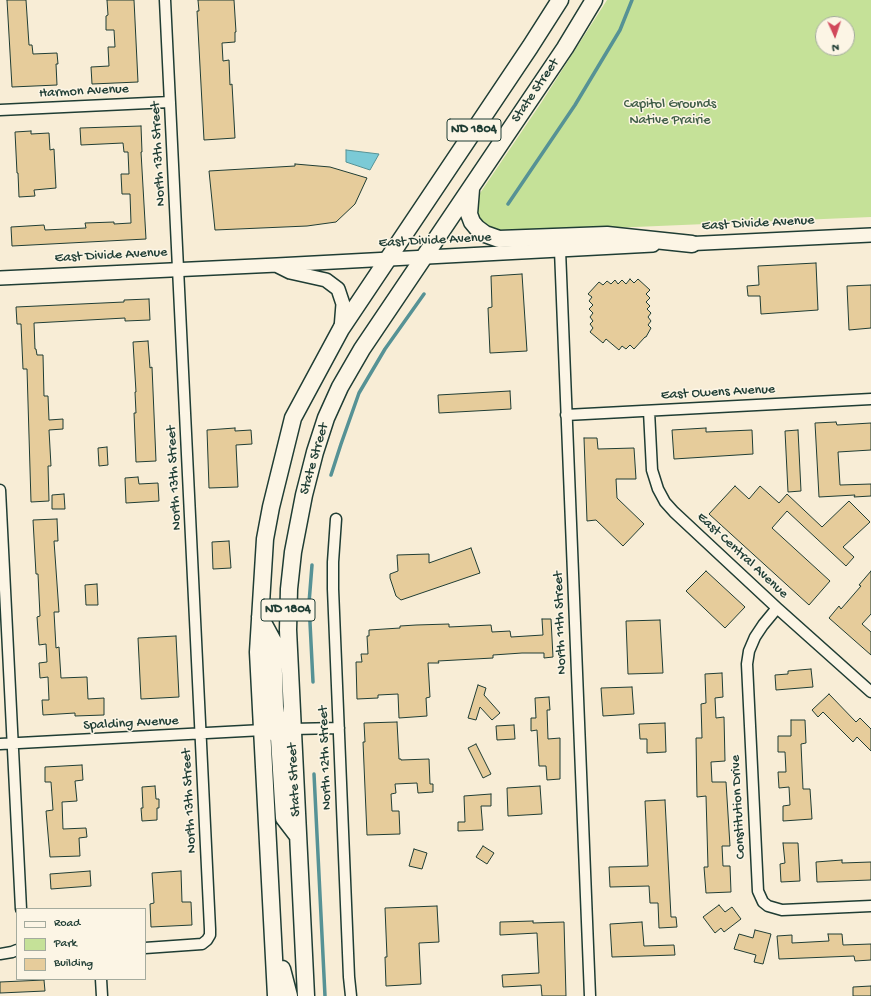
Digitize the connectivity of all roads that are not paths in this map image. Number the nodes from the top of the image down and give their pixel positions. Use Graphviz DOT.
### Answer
graph roads {
  1 [pos="165,0"];
  2 [pos="560,0"];
  3 [pos="594,0"];
  4 [pos="170,102"];
  5 [pos="0,110"];
  6 [pos="471,188"];
  7 [pos="871,234"];
  8 [pos="692,244"];
  9 [pos="560,250"];
  10 [pos="424,257"];
  11 [pos="388,259"];
  12 [pos="277,265"];
  13 [pos="179,269"];
  14 [pos="0,278"];
  15 [pos="341,329"];
  16 [pos="871,399"];
  17 [pos="649,411"];
  18 [pos="566,415"];
  19 [pos="0,490"];
  20 [pos="336,519"];
  21 [pos="777,608"];
  22 [pos="260,617"];
  23 [pos="871,692"];
  24 [pos="339,728"];
  25 [pos="292,729"];
  26 [pos="263,730"];
  27 [pos="201,735"];
  28 [pos="0,744"];
  29 [pos="13,744"];
  30 [pos="297,835"];
  31 [pos="871,906"];
  32 [pos="20,908"];
  33 [pos="273,936"];
  34 [pos="146,948"];
  35 [pos="16,950"];
  36 [pos="0,954"];
  37 [pos="101,980"];
  38 [pos="102,996"];
  39 [pos="276,996"];
  40 [pos="289,996"];
  41 [pos="306,996"];
  42 [pos="351,996"];
  43 [pos="590,996"];
  1 -- 4 [label="street, North 13th Street"];
  2 -- 11 [label="main road, ND 1804"];
  3 -- 6 [label="main road, State Street / ND 1804"];
  4 -- 5 [label="street, Harmon Avenue"];
  4 -- 13 [label="street, North 13th Street"];
  6 -- 8 [label="main road"];
  6 -- 10 [label="main road, State Street / ND 1804"];
  7 -- 8 [label="street, East Divide Avenue"];
  8 -- 9 [label="street, East Divide Avenue"];
  9 -- 10 [label="street, East Divide Avenue"];
  9 -- 18 [label="street, North 11th Street"];
  10 -- 11 [label="street, East Divide Avenue"];
  10 -- 25 [label="main road, State Street / ND 1804"];
  11 -- 12 [label="street, East Divide Avenue"];
  11 -- 15 [label="main road, ND 1804"];
  12 -- 13 [label="street, East Divide Avenue"];
  12 -- 15 [label="street"];
  13 -- 14 [label="street, East Divide Avenue"];
  13 -- 27 [label="street, North 13th Street"];
  15 -- 22 [label="main road, ND 1804"];
  16 -- 17 [label="street, East Owens Avenue"];
  17 -- 18 [label="street, East Owens Avenue"];
  17 -- 21 [label="street, East Central Avenue"];
  18 -- 43 [label="street, North 11th Street"];
  19 -- 29 [label="street"];
  20 -- 24 [label="street, North 12th Street"];
  21 -- 23 [label="street, East Central Avenue"];
  21 -- 31 [label="street, Constitution Drive"];
  22 -- 25 [label="main road"];
  22 -- 26 [label="main road, ND 1804"];
  24 -- 25 [label="street"];
  24 -- 42 [label="street, North 12th Street"];
  25 -- 30 [label="main road, State Street / ND 1804"];
  26 -- 27 [label="street, Spalding Avenue"];
  26 -- 30 [label="main road"];
  26 -- 33 [label="main road, ND 1804"];
  27 -- 29 [label="street, Spalding Avenue"];
  27 -- 34 [label="street, North 13th Street"];
  28 -- 29 [label="street, Spalding Avenue"];
  29 -- 32 [label="street"];
  30 -- 41 [label="main road, State Street / ND 1804"];
  33 -- 39 [label="main road, ND 1804"];
  33 -- 40 [label="main road"];
  35 -- 36 [label="street"];
  37 -- 38 [label="street"];
}
